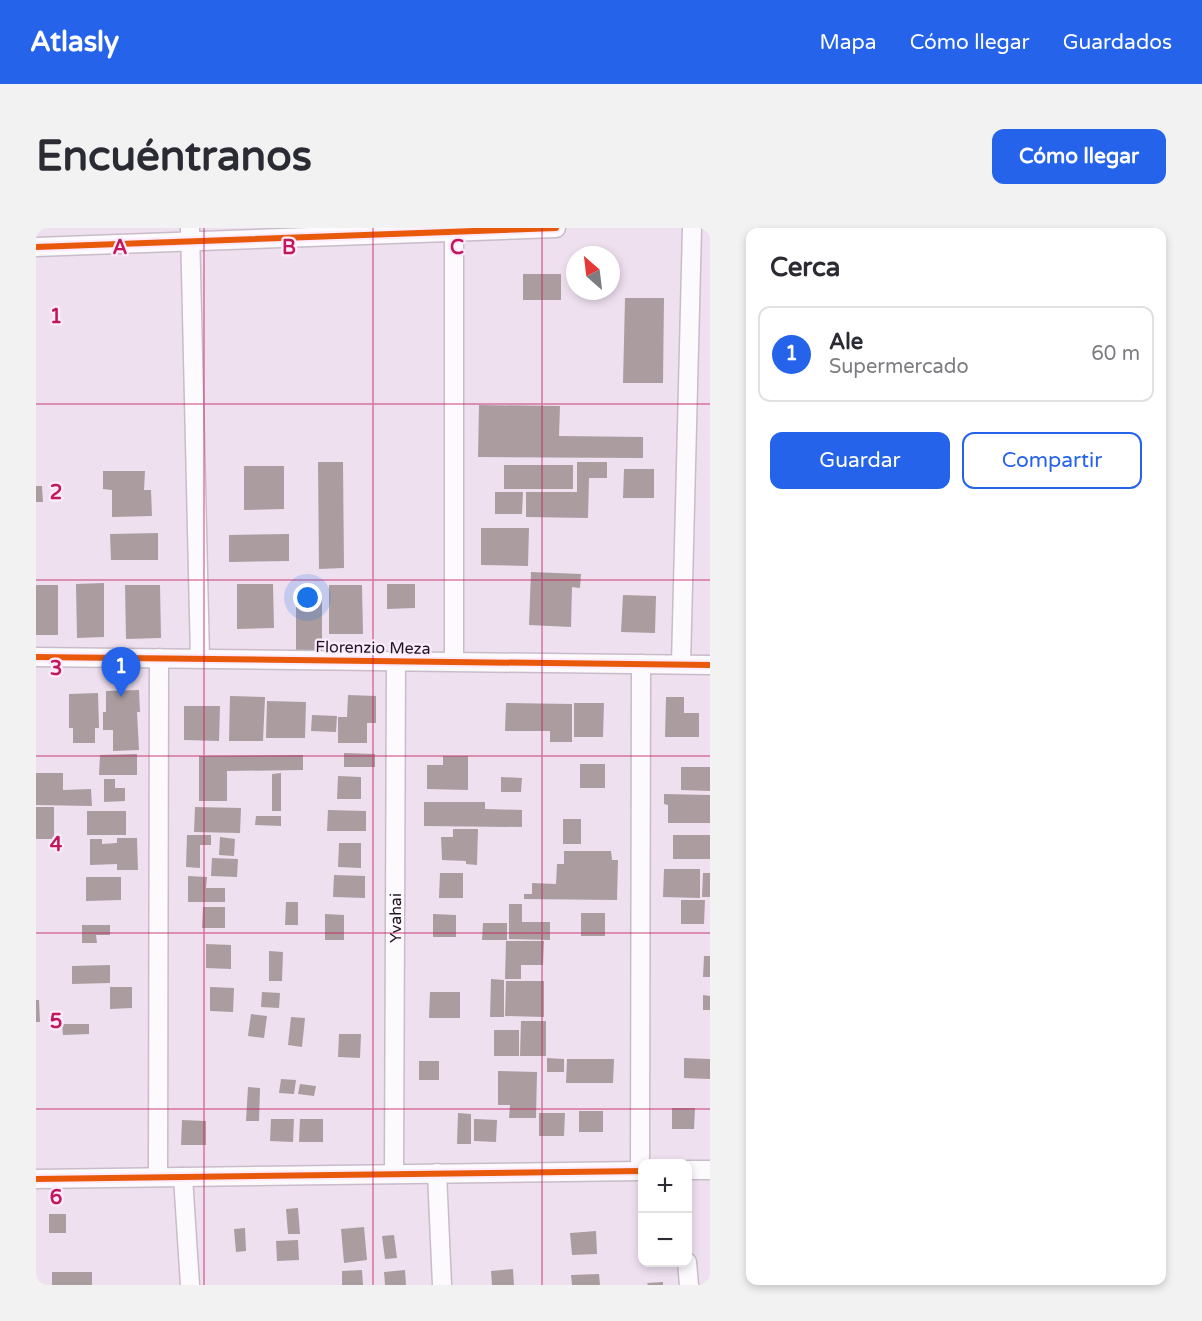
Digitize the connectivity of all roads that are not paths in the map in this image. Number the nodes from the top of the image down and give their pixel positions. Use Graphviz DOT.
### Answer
graph roads {
  1 [pos="556,228"];
  2 [pos="692,228"];
  3 [pos="516,229"];
  4 [pos="454,231"];
  5 [pos="190,234"];
  6 [pos="36,247"];
  7 [pos="36,657"];
  8 [pos="159,658"];
  9 [pos="200,658"];
  10 [pos="396,661"];
  11 [pos="454,661"];
  12 [pos="641,664"];
  13 [pos="681,664"];
  14 [pos="710,665"];
  15 [pos="641,1159"];
  16 [pos="692,1170"];
  17 [pos="710,1170"];
  18 [pos="638,1171"];
  19 [pos="437,1173"];
  20 [pos="394,1174"];
  21 [pos="158,1177"];
  22 [pos="183,1177"];
  23 [pos="36,1179"];
  24 [pos="687,1267"];
  25 [pos="190,1285"];
  26 [pos="442,1285"];
  27 [pos="689,1285"];
  1 -- 3 [label="street"];
  2 -- 13 [label="street"];
  3 -- 4 [label="street"];
  4 -- 5 [label="street"];
  4 -- 11 [label="street"];
  5 -- 6 [label="street"];
  5 -- 9 [label="street"];
  7 -- 8 [label="street, Florenzio Meza"];
  8 -- 9 [label="street, Florenzio Meza"];
  8 -- 21 [label="street"];
  9 -- 10 [label="street, Florenzio Meza"];
  10 -- 11 [label="street, Florenzio Meza"];
  10 -- 20 [label="street, Yvahai"];
  11 -- 12 [label="street, Florenzio Meza"];
  12 -- 13 [label="street, Florenzio Meza"];
  12 -- 15 [label="street"];
  13 -- 14 [label="street, Florenzio Meza"];
  16 -- 17 [label="street"];
  18 -- 19 [label="street"];
  19 -- 20 [label="street"];
  19 -- 26 [label="street"];
  20 -- 22 [label="street"];
  21 -- 22 [label="street"];
  21 -- 23 [label="street"];
  22 -- 25 [label="street"];
  24 -- 27 [label="street"];
}
